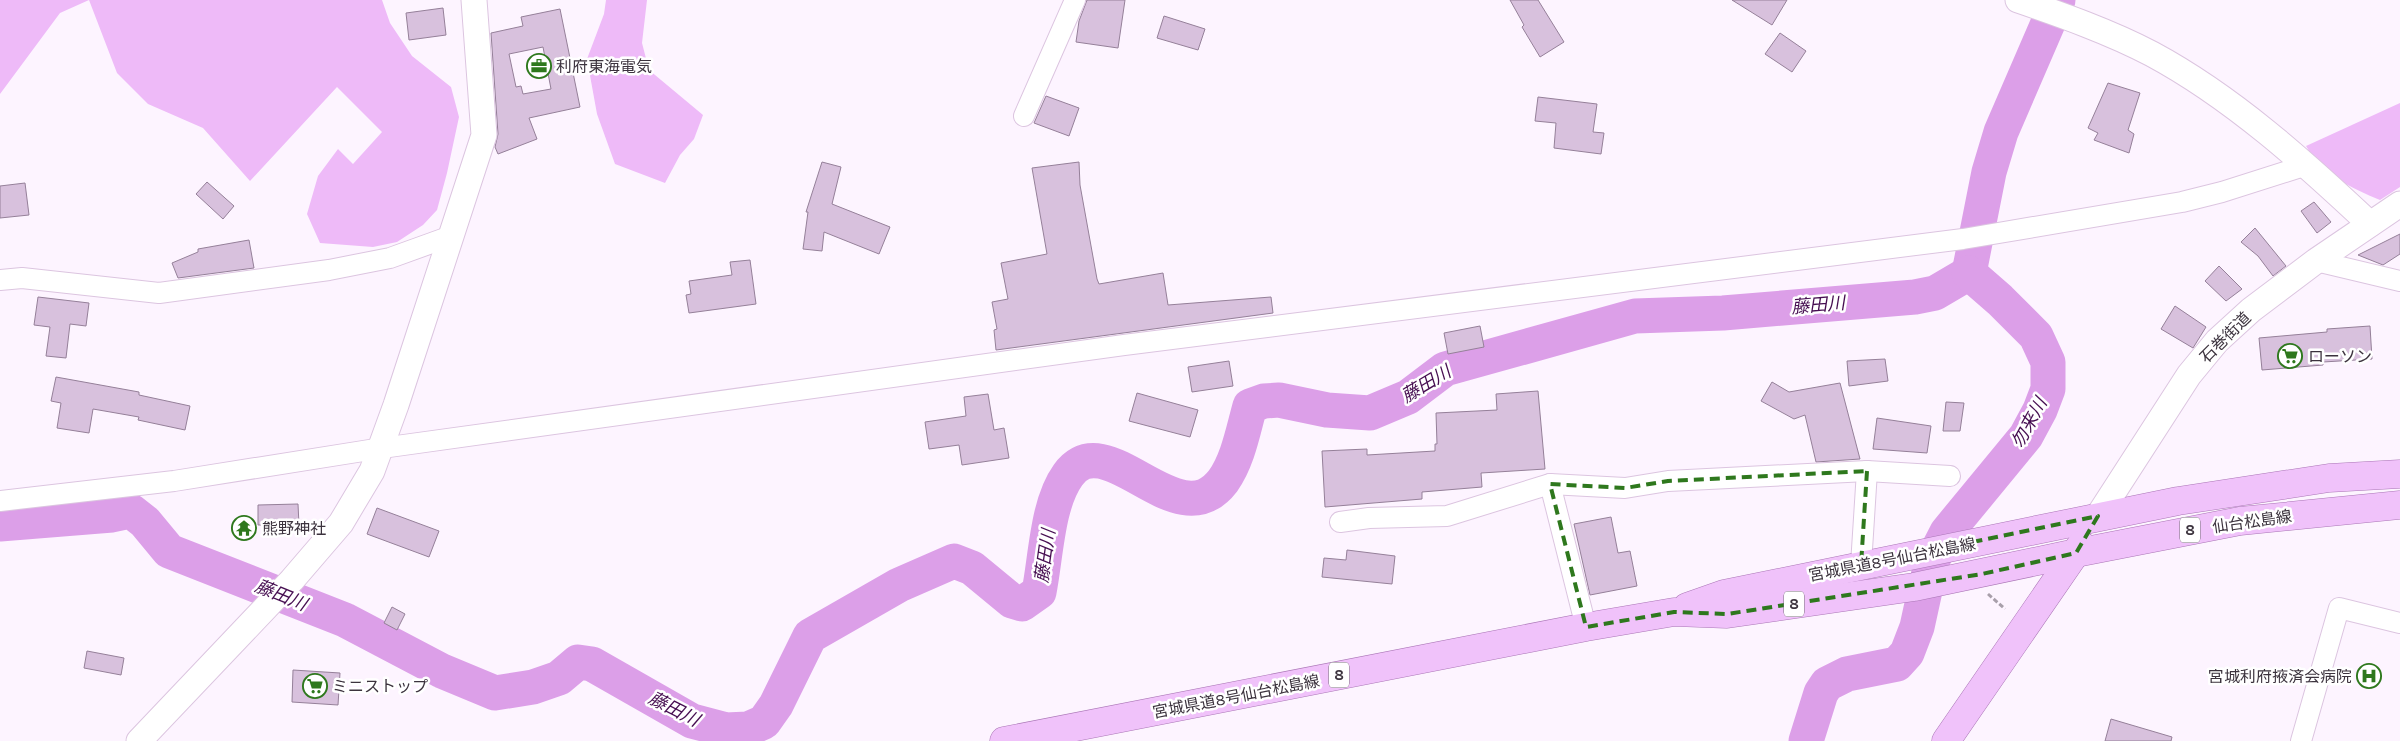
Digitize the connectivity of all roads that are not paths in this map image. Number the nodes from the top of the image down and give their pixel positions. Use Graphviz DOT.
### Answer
graph roads {
  1 [pos="474,0"];
  2 [pos="1075,0"];
  3 [pos="2023,1"];
  4 [pos="1024,116"];
  5 [pos="2307,165"];
  6 [pos="2400,204"];
  7 [pos="2370,224"];
  8 [pos="451,236"];
  9 [pos="2316,261"];
  10 [pos="0,280"];
  11 [pos="2400,281"];
  12 [pos="382,448"];
  13 [pos="1867,471"];
  14 [pos="2400,474"];
  15 [pos="1950,476"];
  16 [pos="1550,484"];
  17 [pos="0,501"];
  18 [pos="2400,505"];
  19 [pos="2098,516"];
  20 [pos="1340,522"];
  21 [pos="1994,538"];
  22 [pos="2076,553"];
  23 [pos="1861,565"];
  24 [pos="1982,583"];
  25 [pos="1674,612"];
  26 [pos="2400,623"];
  27 [pos="1586,627"];
  28 [pos="139,741"];
  29 [pos="1004,741"];
  30 [pos="1946,741"];
  31 [pos="2301,741"];
  1 -- 8 [label="street"];
  2 -- 4 [label="street"];
  3 -- 5 [label="street"];
  5 -- 7 [label="street"];
  5 -- 12 [label="street"];
  6 -- 7 [label="street, 石巻街道"];
  7 -- 9 [label="street, 石巻街道"];
  8 -- 10 [label="street"];
  8 -- 12 [label="street"];
  9 -- 11 [label="street"];
  9 -- 19 [label="street, 石巻街道"];
  12 -- 17 [label="street"];
  12 -- 28 [label="street"];
  13 -- 15 [label="street"];
  13 -- 16 [label="street"];
  13 -- 23 [label="street"];
  14 -- 19 [label="main road, 仙台松島線 / 8"];
  16 -- 20 [label="street"];
  16 -- 27 [label="street"];
  18 -- 22 [label="main road, 仙台松島線 / 8"];
  19 -- 21 [label="main road, 仙台松島線 / 8"];
  19 -- 22 [label="main road"];
  21 -- 23 [label="main road, 宮城県道8号仙台松島線 / 8"];
  22 -- 24 [label="main road, 仙台松島線 / 8"];
  22 -- 30 [label="main road"];
  23 -- 25 [label="main road, 宮城県道8号仙台松島線 / 8"];
  24 -- 25 [label="main road, 宮城県道8号仙台松島線 / 8"];
  25 -- 27 [label="main road, 宮城県道8号仙台松島線 / 8"];
  26 -- 31 [label="street"];
  27 -- 29 [label="main road, 宮城県道8号仙台松島線 / 8"];
}
